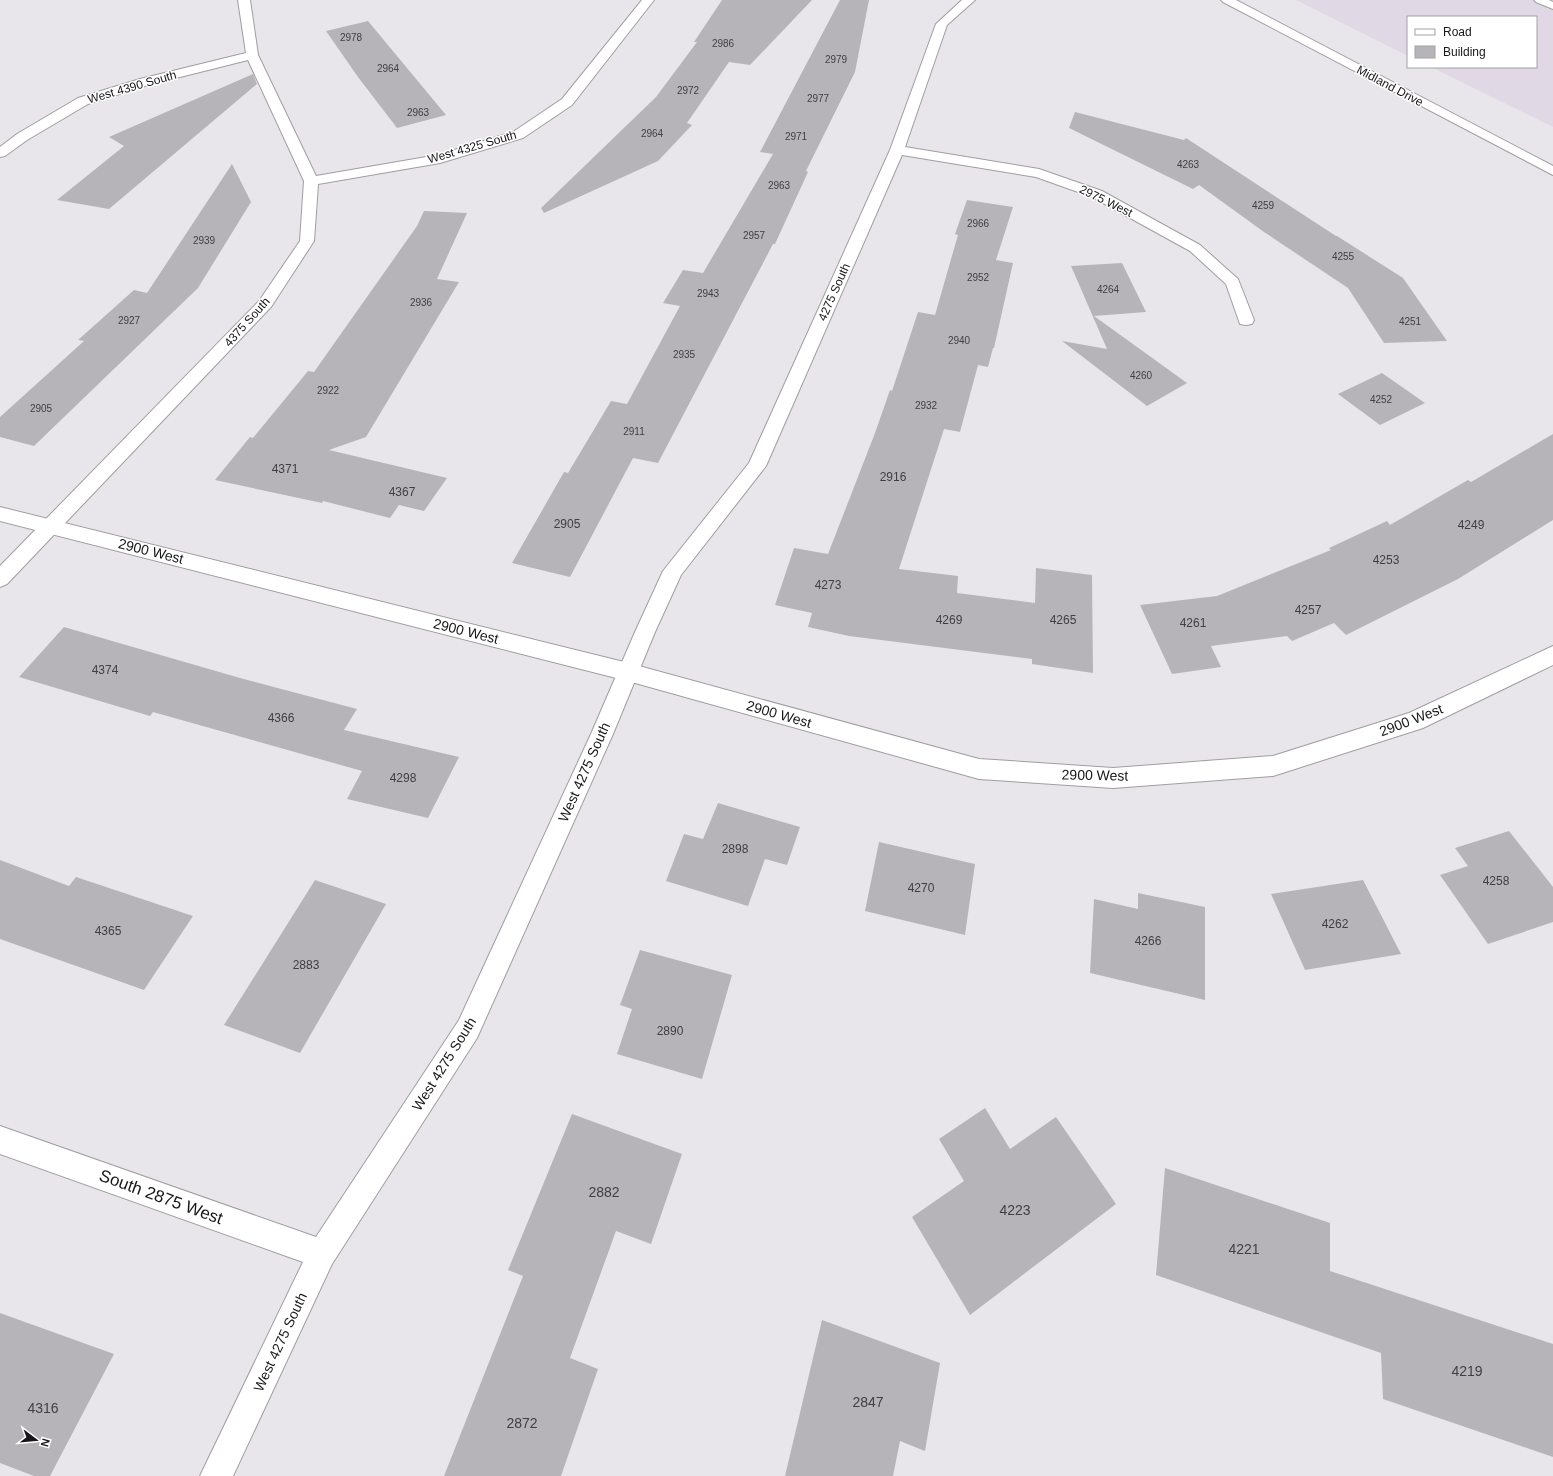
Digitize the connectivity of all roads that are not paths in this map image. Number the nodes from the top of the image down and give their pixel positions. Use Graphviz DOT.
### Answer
graph roads {
  1 [pos="244,0"];
  2 [pos="648,0"];
  3 [pos="968,0"];
  4 [pos="1227,0"];
  5 [pos="1540,0"];
  6 [pos="1553,6"];
  7 [pos="252,55"];
  8 [pos="898,150"];
  9 [pos="0,153"];
  10 [pos="1553,171"];
  11 [pos="311,181"];
  12 [pos="1246,320"];
  13 [pos="0,514"];
  14 [pos="52,526"];
  15 [pos="674,571"];
  16 [pos="0,579"];
  17 [pos="1553,656"];
  18 [pos="628,672"];
  19 [pos="0,1140"];
  20 [pos="322,1254"];
  21 [pos="216,1476"];
  1 -- 7 [label="street, 4375 South"];
  2 -- 11 [label="street, West 4325 South"];
  3 -- 8 [label="street, 4275 South"];
  4 -- 10 [label="street, Midland Drive"];
  5 -- 6 [label="street"];
  7 -- 9 [label="street, West 4390 South"];
  7 -- 11 [label="street, 4375 South"];
  8 -- 12 [label="street, 2975 West"];
  8 -- 15 [label="street, 4275 South"];
  11 -- 14 [label="street, 4375 South"];
  13 -- 14 [label="street, 2900 West"];
  14 -- 16 [label="street, 4375 South"];
  14 -- 18 [label="street, 2900 West"];
  15 -- 18 [label="street, West 4275 South"];
  17 -- 18 [label="street, 2900 West"];
  18 -- 20 [label="street, West 4275 South"];
  19 -- 20 [label="street, South 2875 West"];
  20 -- 21 [label="street, West 4275 South"];
}
